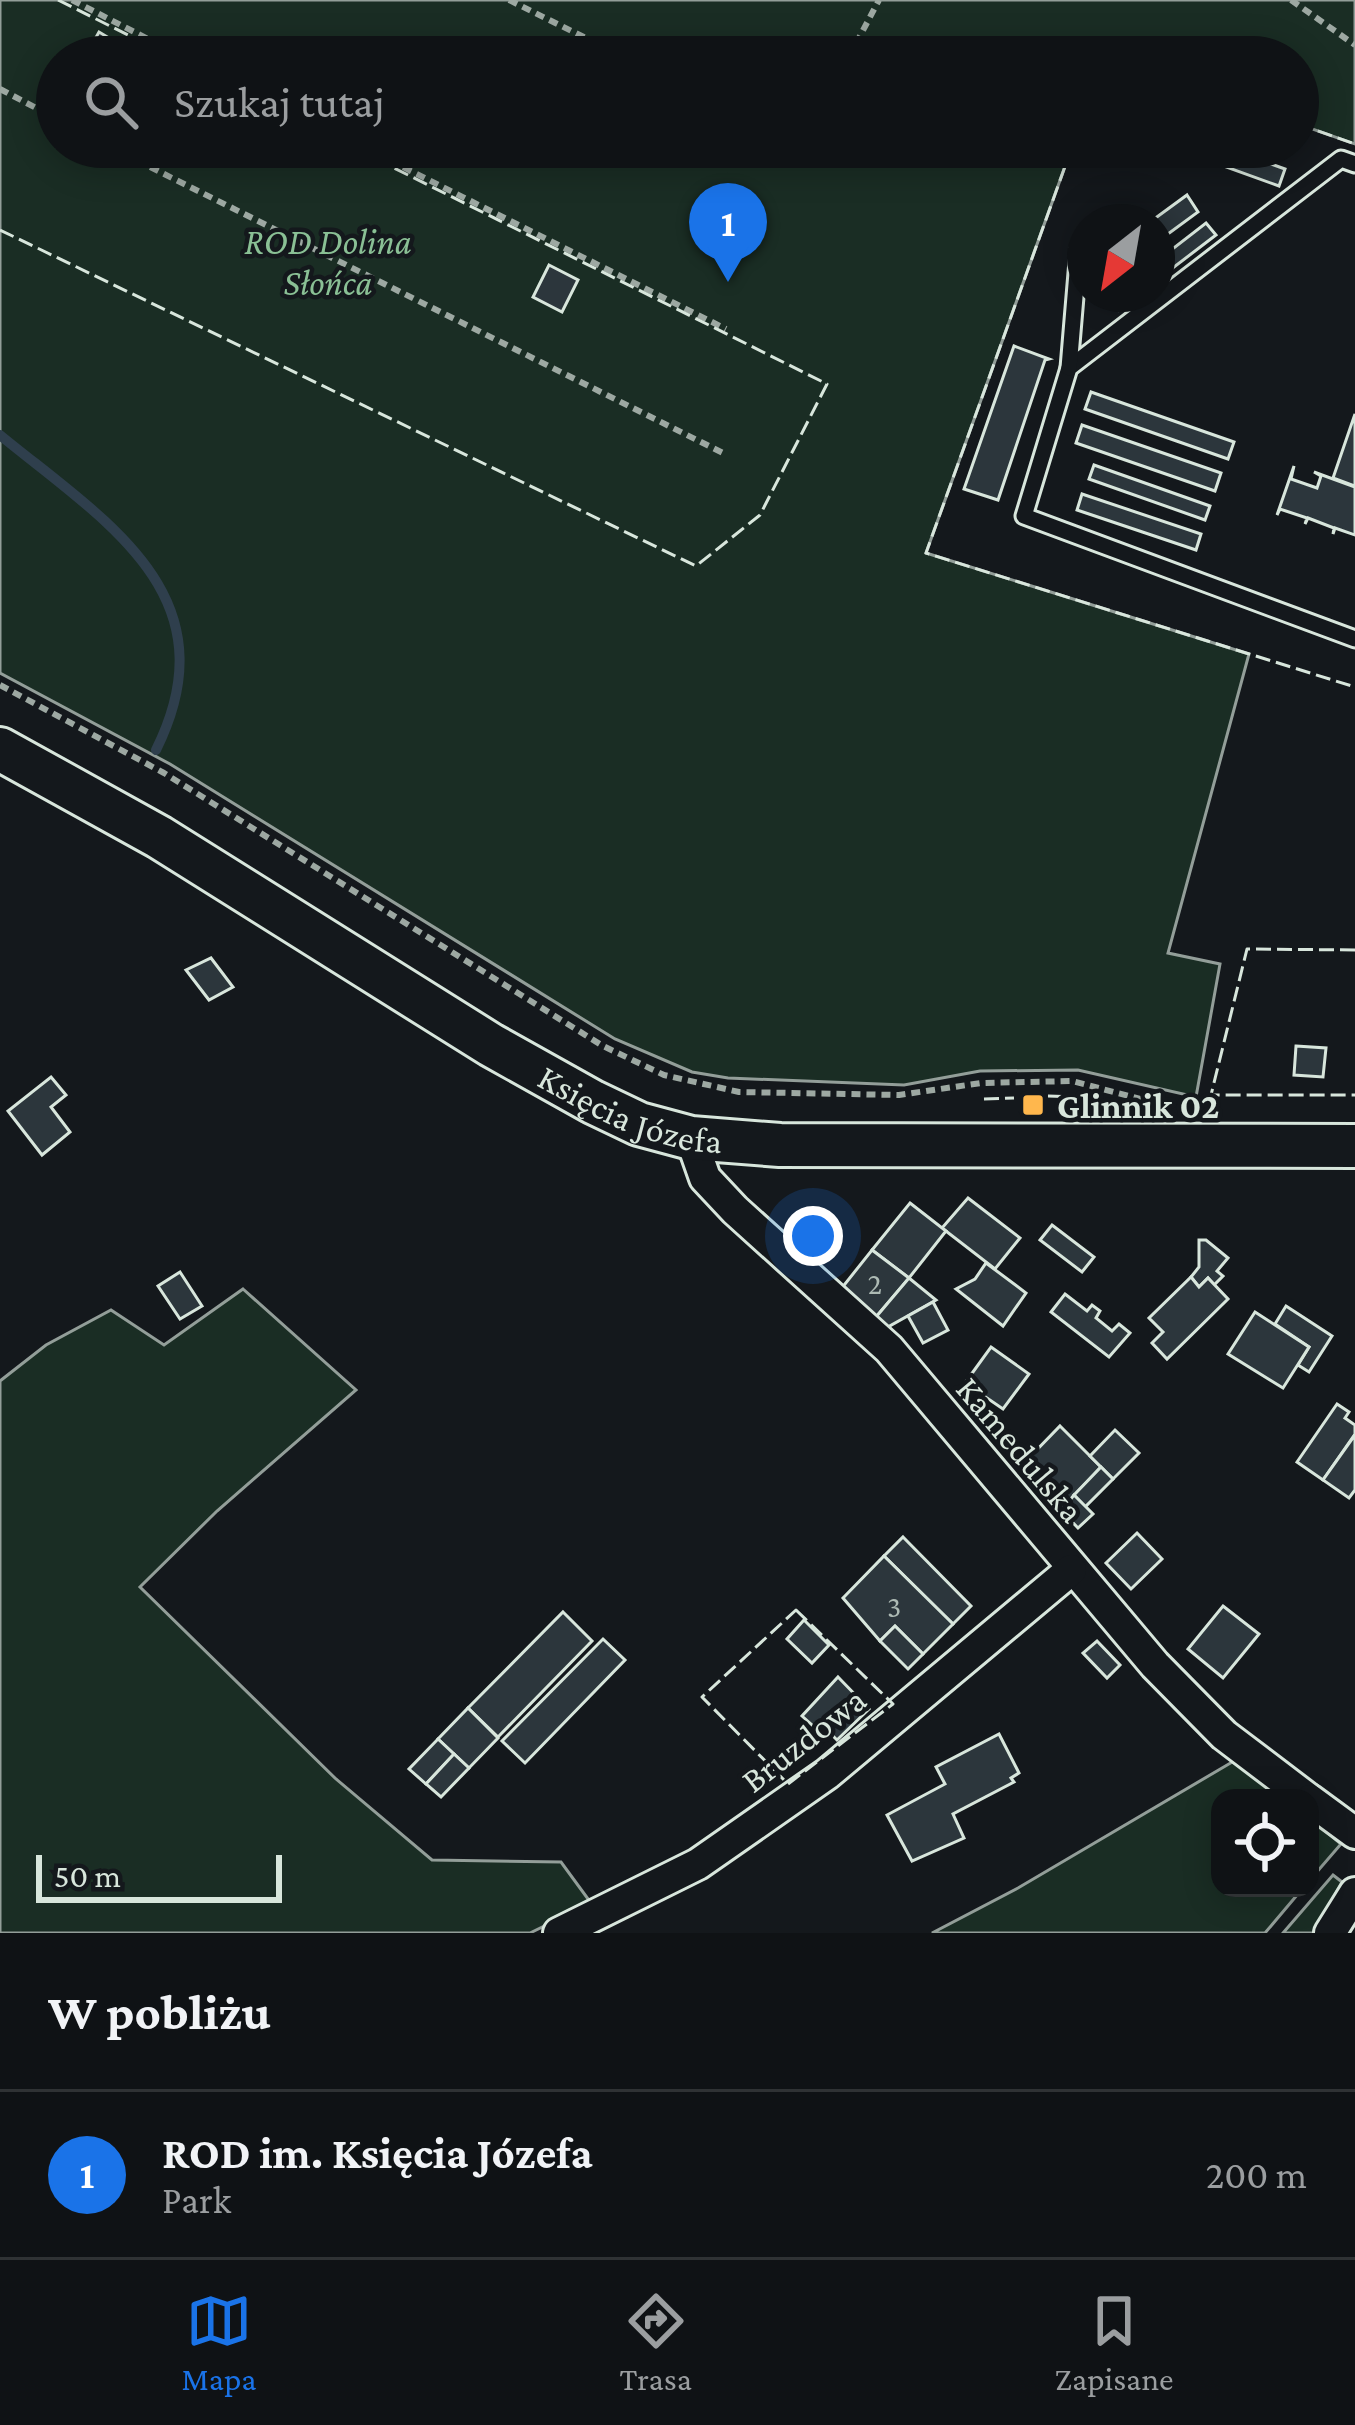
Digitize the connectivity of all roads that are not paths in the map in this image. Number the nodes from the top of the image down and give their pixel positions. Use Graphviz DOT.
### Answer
graph roads {
  1 [pos="1355,164"];
  2 [pos="1074,312"];
  3 [pos="1069,368"];
  4 [pos="1355,639"];
  5 [pos="0,749"];
  6 [pos="691,1138"];
  7 [pos="1355,1146"];
  8 [pos="1071,1570"];
  9 [pos="1296,1789"];
  10 [pos="1319,1806"];
  11 [pos="1355,1833"];
  12 [pos="1355,1892"];
  13 [pos="559,1933"];
  14 [pos="1330,1933"];
  1 -- 3 [label="lane"];
  2 -- 3 [label="lane"];
  3 -- 4 [label="lane"];
  5 -- 6 [label="main road, Księcia Józefa"];
  6 -- 7 [label="main road, Księcia Józefa"];
  6 -- 8 [label="street, Kamedulska"];
  8 -- 9 [label="street, Kamedulska"];
  8 -- 13 [label="street, Bruzdowa"];
  10 -- 11 [label="street, Kamedulska"];
  12 -- 14 [label="street"];
}
